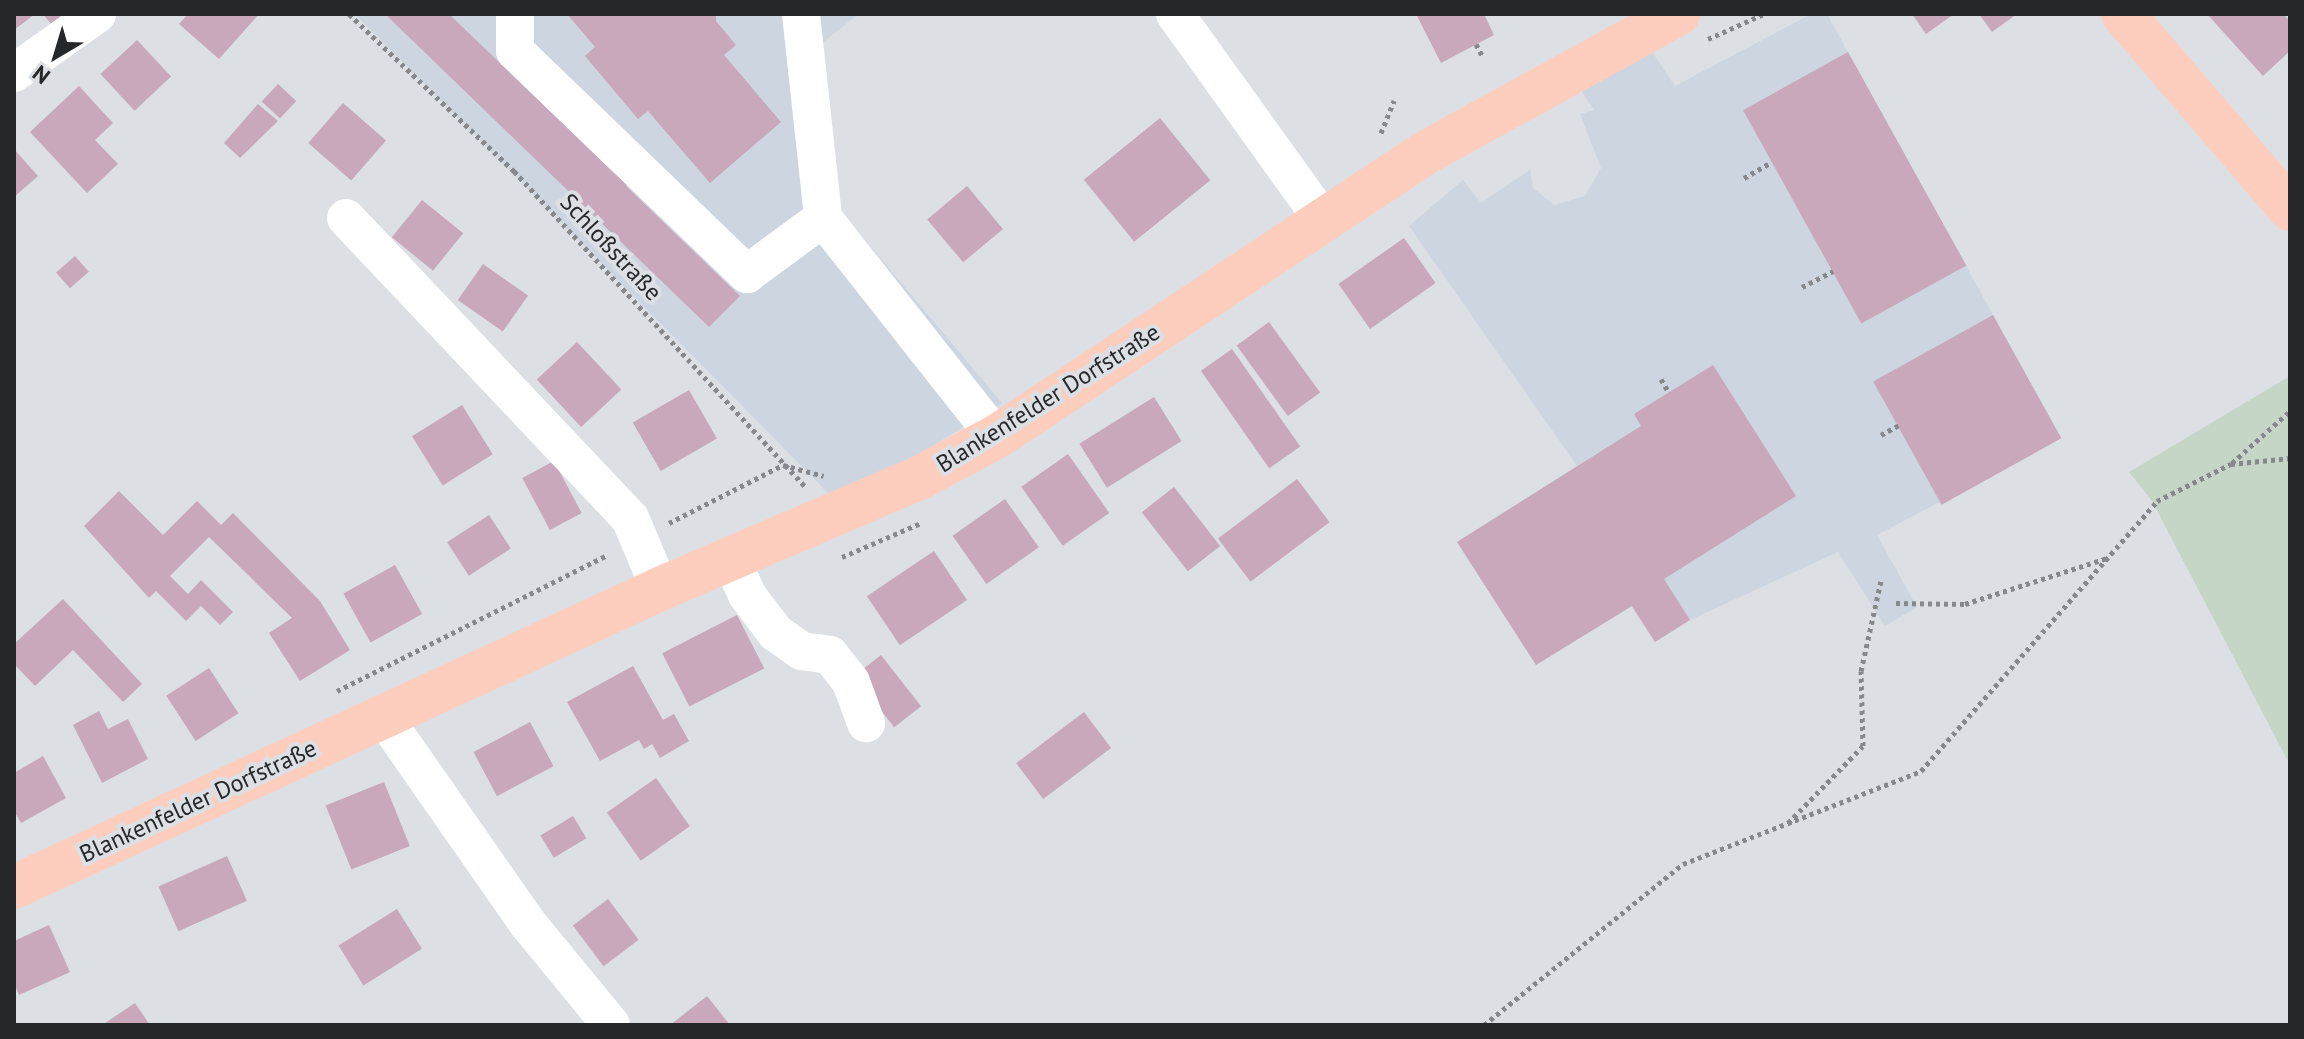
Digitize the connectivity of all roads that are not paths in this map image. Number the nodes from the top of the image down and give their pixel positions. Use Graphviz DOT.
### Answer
graph roads {
  1 [pos="97,14"];
  2 [pos="515,14"];
  3 [pos="801,14"];
  4 [pos="1175,14"];
  5 [pos="1678,14"];
  6 [pos="2123,14"];
  7 [pos="14,73"];
  8 [pos="2290,209"];
  9 [pos="346,218"];
  10 [pos="823,218"];
  11 [pos="1323,220"];
  12 [pos="996,437"];
  13 [pos="731,560"];
  14 [pos="660,589"];
  15 [pos="383,716"];
  16 [pos="866,723"];
  17 [pos="14,887"];
  18 [pos="611,1025"];
  1 -- 7 [label="street"];
  2 -- 10 [label="street"];
  3 -- 10 [label="street"];
  4 -- 11 [label="street"];
  5 -- 11 [label="main road, Blankenfelder Dorfstraße"];
  6 -- 8 [label="main road"];
  9 -- 14 [label="street"];
  10 -- 12 [label="street"];
  11 -- 12 [label="main road, Blankenfelder Dorfstraße"];
  12 -- 13 [label="main road, Blankenfelder Dorfstraße"];
  13 -- 14 [label="main road, Blankenfelder Dorfstraße"];
  13 -- 16 [label="street"];
  14 -- 15 [label="main road, Blankenfelder Dorfstraße"];
  15 -- 17 [label="main road, Blankenfelder Dorfstraße"];
  15 -- 18 [label="street"];
}
